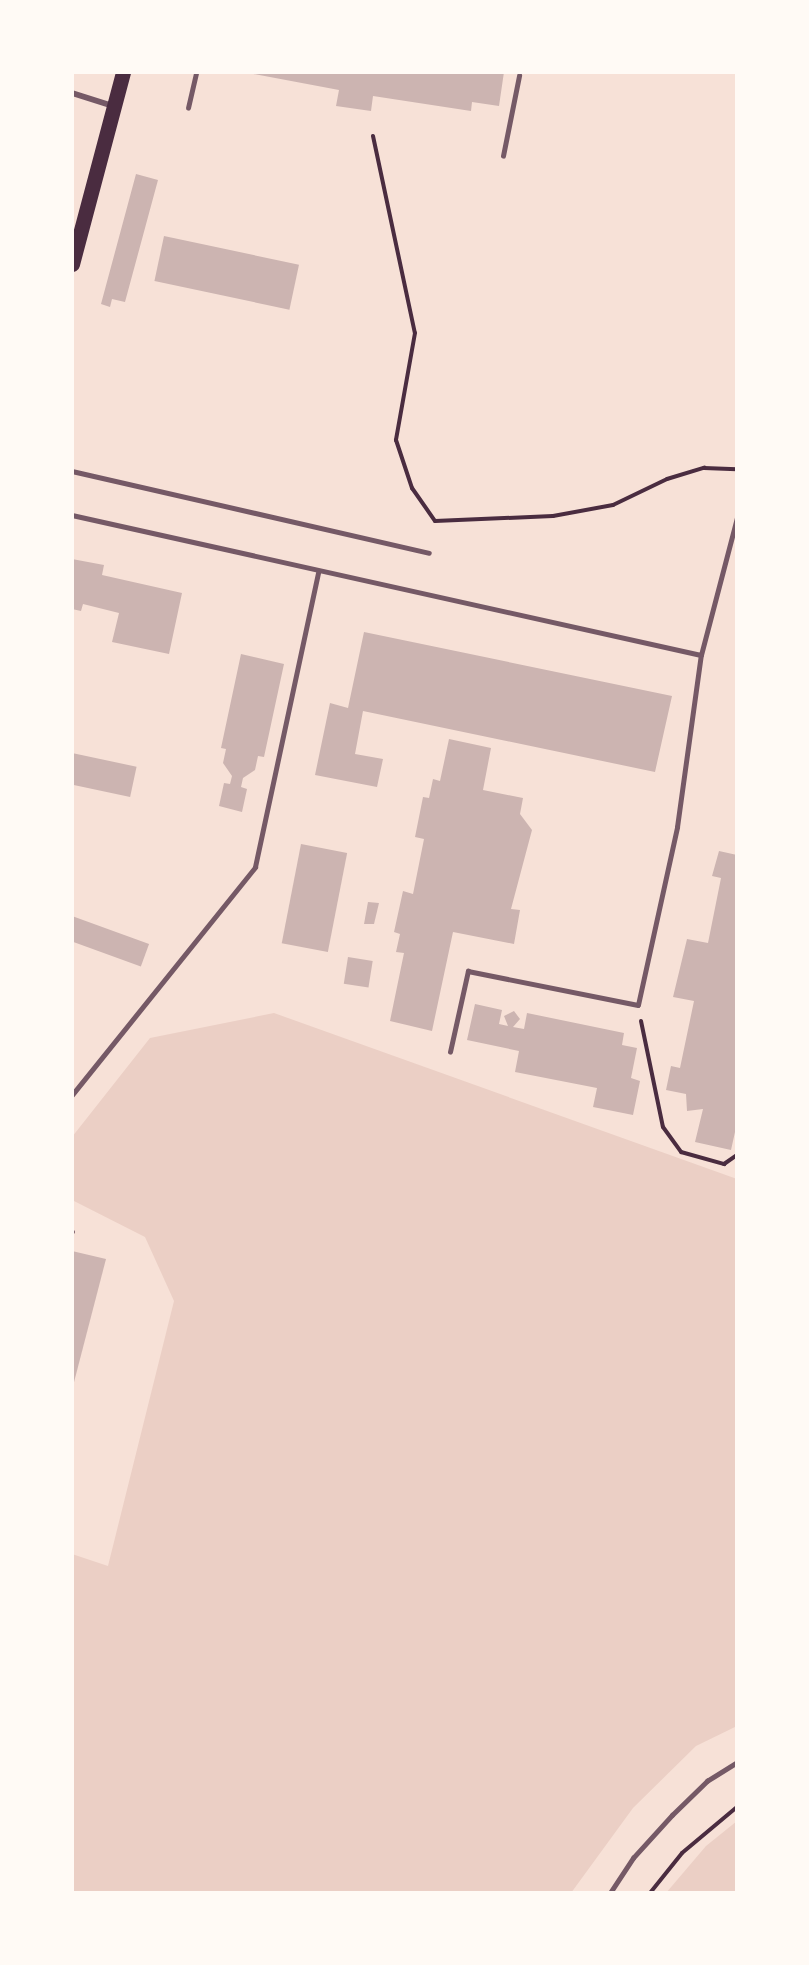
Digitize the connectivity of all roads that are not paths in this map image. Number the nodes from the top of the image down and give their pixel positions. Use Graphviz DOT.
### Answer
graph roads {
  1 [pos="123,72"];
  2 [pos="196,72"];
  3 [pos="519,76"];
  4 [pos="72,93"];
  5 [pos="114,107"];
  6 [pos="188,108"];
  7 [pos="503,156"];
  8 [pos="72,264"];
  9 [pos="72,471"];
  10 [pos="72,515"];
  11 [pos="737,518"];
  12 [pos="429,553"];
  13 [pos="318,573"];
  14 [pos="702,655"];
  15 [pos="450,1052"];
  16 [pos="72,1095"];
  17 [pos="737,1762"];
  18 [pos="610,1893"];
  1 -- 5 [label="main road"];
  2 -- 6 [label="lane"];
  3 -- 7 [label="lane"];
  4 -- 5 [label="street"];
  5 -- 8 [label="main road"];
  9 -- 12 [label="lane"];
  10 -- 13 [label="lane"];
  11 -- 14 [label="lane"];
  13 -- 14 [label="lane"];
  13 -- 16 [label="lane"];
  14 -- 15 [label="lane"];
  17 -- 18 [label="lane"];
}
